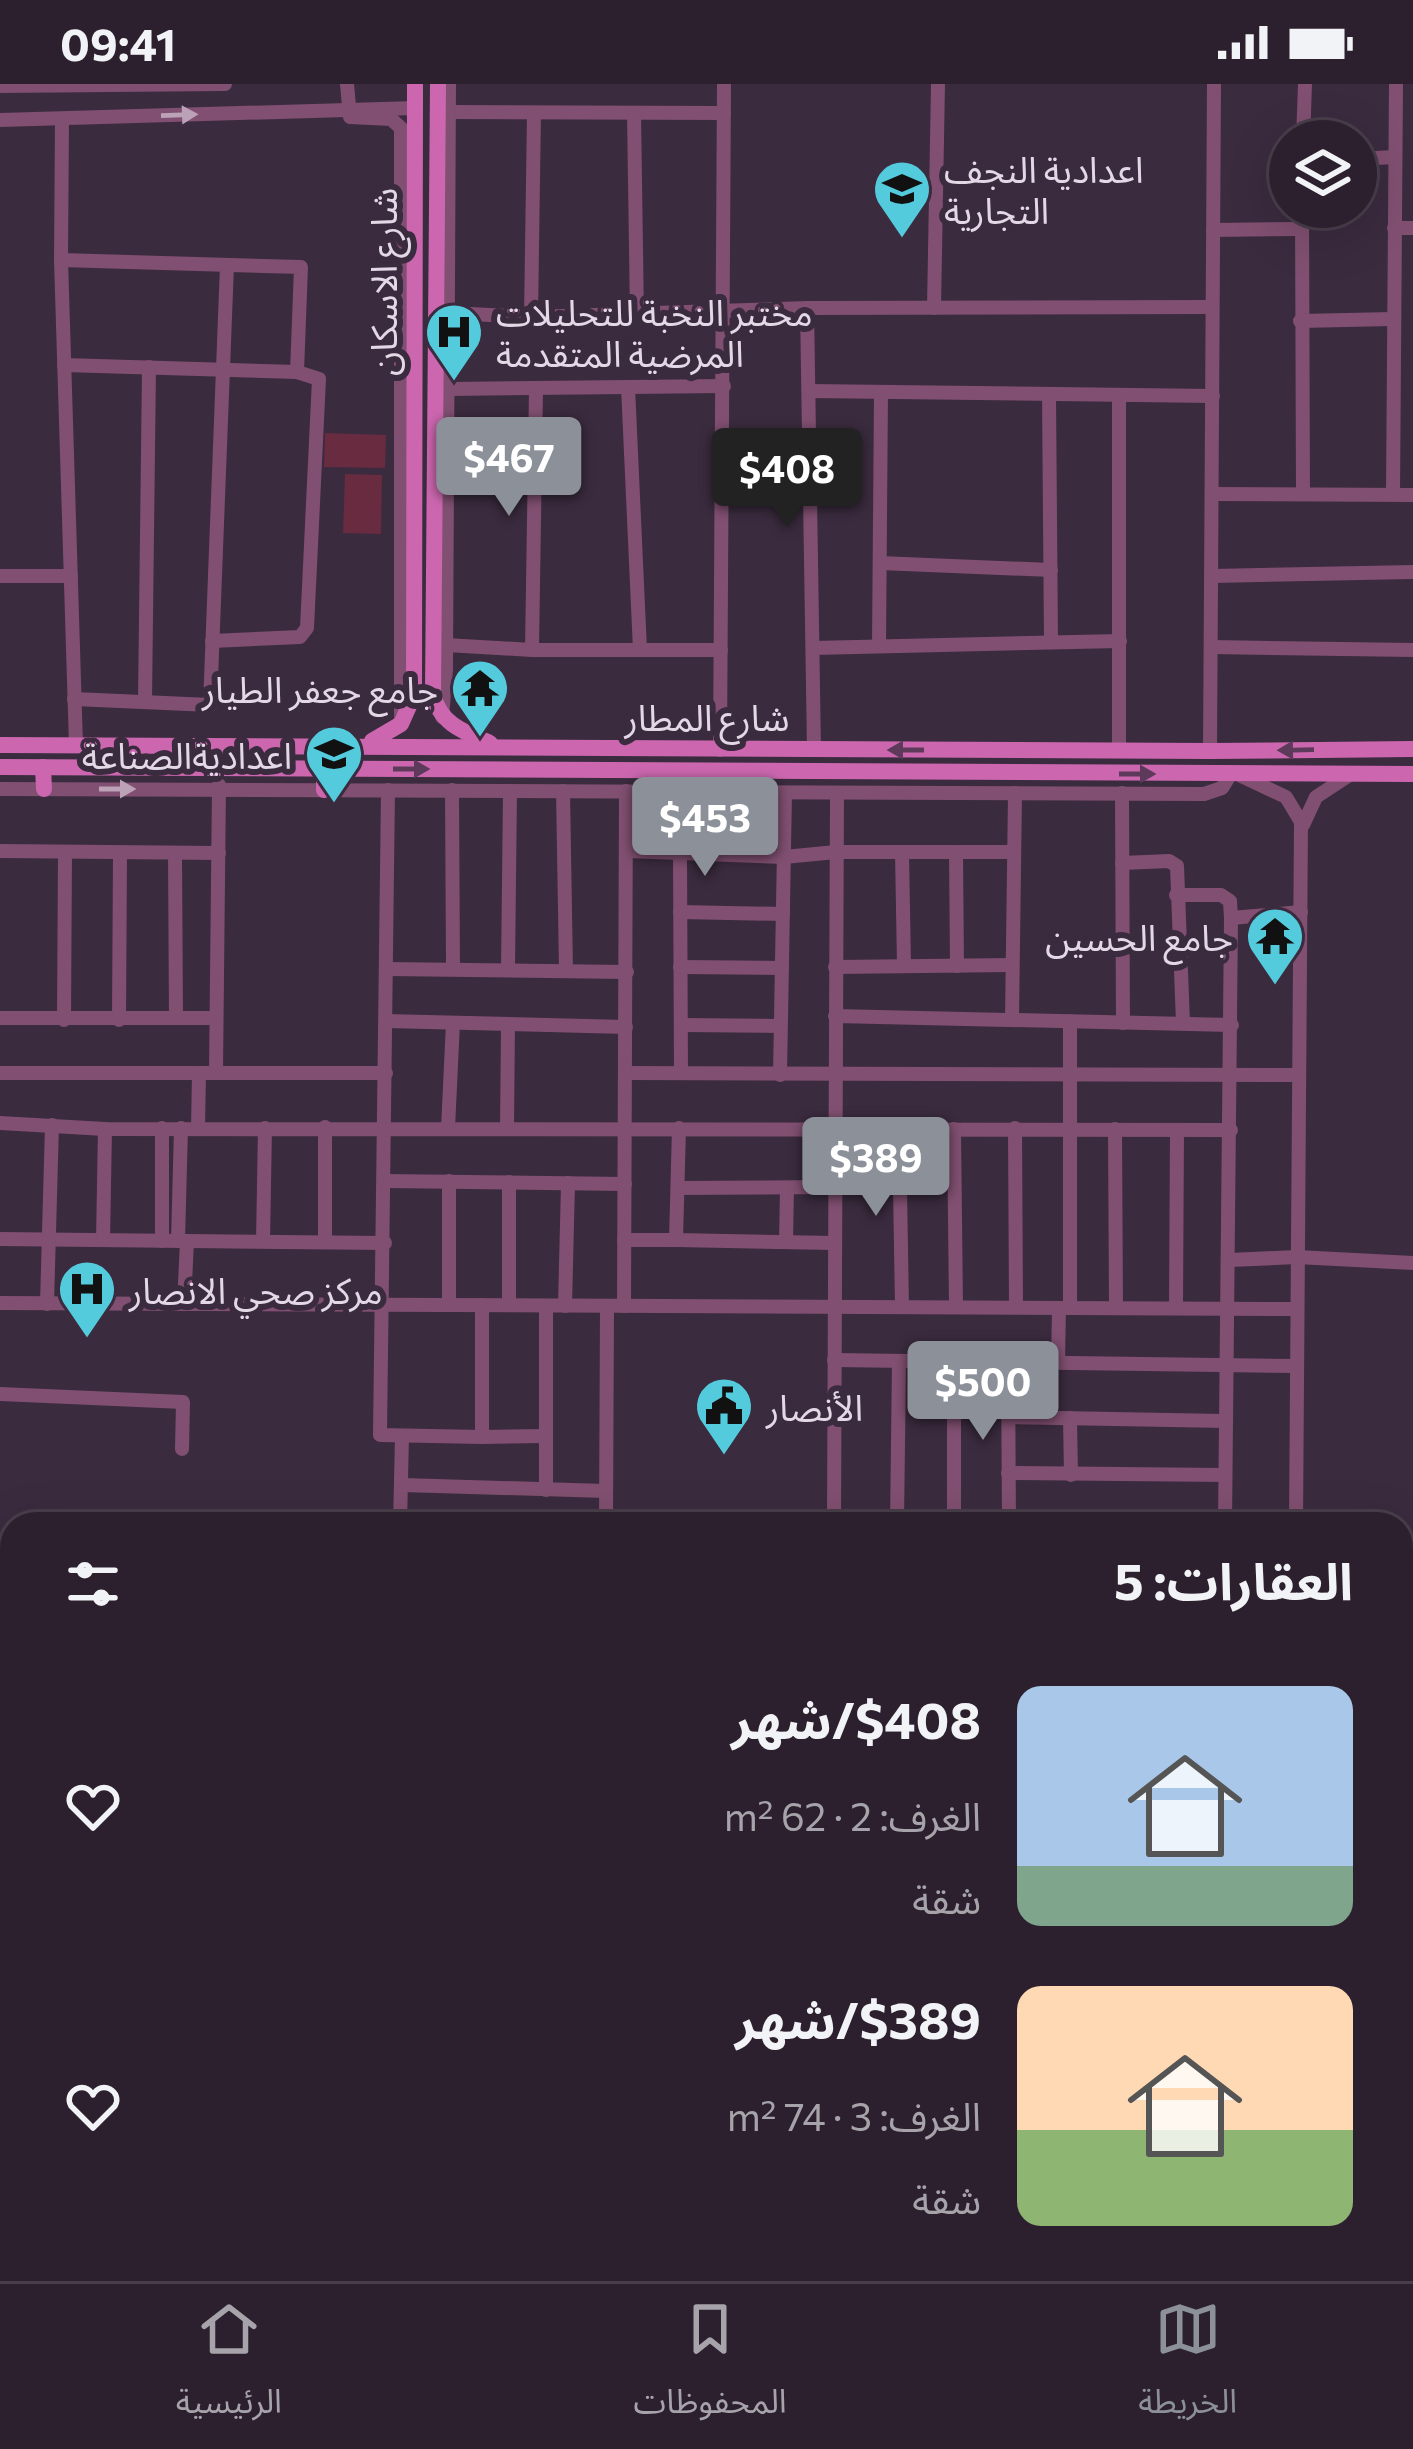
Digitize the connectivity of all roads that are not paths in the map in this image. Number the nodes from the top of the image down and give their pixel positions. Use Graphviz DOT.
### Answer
graph roads {
  1 [pos="225,84"];
  2 [pos="347,84"];
  3 [pos="415,84"];
  4 [pos="724,84"];
  5 [pos="938,84"];
  6 [pos="1214,84"];
  7 [pos="1305,84"];
  8 [pos="1396,84"];
  9 [pos="25,85"];
  10 [pos="98,85"];
  11 [pos="0,86"];
  12 [pos="444,97"];
  13 [pos="415,108"];
  14 [pos="348,109"];
  15 [pos="534,113"];
  16 [pos="634,113"];
  17 [pos="724,113"];
  18 [pos="62,119"];
  19 [pos="0,120"];
  20 [pos="1304,120"];
  21 [pos="1377,158"];
  22 [pos="1395,158"];
  23 [pos="1394,228"];
  24 [pos="1413,228"];
  25 [pos="1301,229"];
  26 [pos="1213,230"];
  27 [pos="62,260"];
  28 [pos="227,265"];
  29 [pos="807,308"];
  30 [pos="934,308"];
  31 [pos="1211,308"];
  32 [pos="723,310"];
  33 [pos="450,313"];
  34 [pos="637,316"];
  35 [pos="531,317"];
  36 [pos="1393,319"];
  37 [pos="1300,321"];
  38 [pos="407,356"];
  39 [pos="64,365"];
  40 [pos="149,367"];
  41 [pos="221,369"];
  42 [pos="297,372"];
  43 [pos="724,386"];
  44 [pos="628,387"];
  45 [pos="449,388"];
  46 [pos="536,388"];
  47 [pos="810,391"];
  48 [pos="881,392"];
  49 [pos="1049,394"];
  50 [pos="1119,395"];
  51 [pos="1213,396"];
  52 [pos="441,442"];
  53 [pos="1212,494"];
  54 [pos="1303,494"];
  55 [pos="1394,494"];
  56 [pos="1413,495"];
  57 [pos="880,563"];
  58 [pos="1051,570"];
  59 [pos="1413,572"];
  60 [pos="0,576"];
  61 [pos="71,576"];
  62 [pos="1212,576"];
  63 [pos="406,580"];
  64 [pos="434,611"];
  65 [pos="414,613"];
  66 [pos="414,639"];
  67 [pos="212,641"];
  68 [pos="1120,641"];
  69 [pos="440,642"];
  70 [pos="1051,642"];
  71 [pos="879,646"];
  72 [pos="1211,647"];
  73 [pos="813,648"];
  74 [pos="532,650"];
  75 [pos="640,650"];
  76 [pos="721,650"];
  77 [pos="1413,650"];
  78 [pos="74,699"];
  79 [pos="145,701"];
  80 [pos="401,724"];
  81 [pos="0,745"];
  82 [pos="76,745"];
  83 [pos="103,745"];
  84 [pos="365,745"];
  85 [pos="151,746"];
  86 [pos="496,746"];
  87 [pos="1413,748"];
  88 [pos="720,750"];
  89 [pos="814,750"];
  90 [pos="1077,750"];
  91 [pos="1119,750"];
  92 [pos="1034,751"];
  93 [pos="1210,751"];
  94 [pos="0,767"];
  95 [pos="43,767"];
  96 [pos="103,767"];
  97 [pos="218,768"];
  98 [pos="152,769"];
  99 [pos="324,769"];
  100 [pos="1037,774"];
  101 [pos="1078,774"];
  102 [pos="1351,774"];
  103 [pos="1413,774"];
  104 [pos="1235,775"];
  105 [pos="0,789"];
  106 [pos="44,789"];
  107 [pos="219,789"];
  108 [pos="324,790"];
  109 [pos="388,790"];
  110 [pos="452,790"];
  111 [pos="510,790"];
  112 [pos="563,791"];
  113 [pos="626,791"];
  114 [pos="785,793"];
  115 [pos="837,793"];
  116 [pos="1015,793"];
  117 [pos="1122,794"];
  118 [pos="1301,830"];
  119 [pos="628,850"];
  120 [pos="0,851"];
  121 [pos="65,852"];
  122 [pos="836,852"];
  123 [pos="902,852"];
  124 [pos="956,852"];
  125 [pos="1013,852"];
  126 [pos="120,853"];
  127 [pos="219,853"];
  128 [pos="680,853"];
  129 [pos="175,854"];
  130 [pos="784,857"];
  131 [pos="1122,863"];
  132 [pos="1176,896"];
  133 [pos="680,912"];
  134 [pos="1300,912"];
  135 [pos="783,914"];
  136 [pos="1231,918"];
  137 [pos="1012,965"];
  138 [pos="904,966"];
  139 [pos="957,966"];
  140 [pos="680,967"];
  141 [pos="835,967"];
  142 [pos="386,968"];
  143 [pos="782,968"];
  144 [pos="453,969"];
  145 [pos="508,970"];
  146 [pos="566,971"];
  147 [pos="627,972"];
  148 [pos="835,1016"];
  149 [pos="0,1018"];
  150 [pos="176,1018"];
  151 [pos="215,1018"];
  152 [pos="64,1020"];
  153 [pos="118,1020"];
  154 [pos="1012,1020"];
  155 [pos="386,1021"];
  156 [pos="1070,1022"];
  157 [pos="453,1023"];
  158 [pos="1124,1023"];
  159 [pos="1184,1023"];
  160 [pos="508,1024"];
  161 [pos="681,1025"];
  162 [pos="1232,1025"];
  163 [pos="781,1026"];
  164 [pos="626,1027"];
  165 [pos="626,1072"];
  166 [pos="0,1073"];
  167 [pos="199,1073"];
  168 [pos="216,1073"];
  169 [pos="386,1073"];
  170 [pos="681,1073"];
  171 [pos="780,1075"];
  172 [pos="1232,1075"];
  173 [pos="1299,1075"];
  174 [pos="835,1076"];
  175 [pos="1071,1076"];
  176 [pos="0,1123"];
  177 [pos="52,1125"];
  178 [pos="325,1127"];
  179 [pos="162,1128"];
  180 [pos="181,1128"];
  181 [pos="198,1128"];
  182 [pos="266,1128"];
  183 [pos="448,1128"];
  184 [pos="507,1128"];
  185 [pos="626,1128"];
  186 [pos="679,1128"];
  187 [pos="835,1128"];
  188 [pos="1015,1128"];
  189 [pos="105,1129"];
  190 [pos="385,1129"];
  191 [pos="899,1129"];
  192 [pos="954,1129"];
  193 [pos="1072,1129"];
  194 [pos="1115,1129"];
  195 [pos="1177,1130"];
  196 [pos="1232,1130"];
  197 [pos="385,1181"];
  198 [pos="449,1181"];
  199 [pos="508,1182"];
  200 [pos="568,1183"];
  201 [pos="625,1184"];
  202 [pos="834,1187"];
  203 [pos="678,1188"];
  204 [pos="787,1188"];
  205 [pos="0,1239"];
  206 [pos="50,1239"];
  207 [pos="103,1240"];
  208 [pos="624,1240"];
  209 [pos="676,1240"];
  210 [pos="162,1241"];
  211 [pos="183,1241"];
  212 [pos="262,1241"];
  213 [pos="325,1242"];
  214 [pos="786,1242"];
  215 [pos="834,1243"];
  216 [pos="385,1244"];
  217 [pos="1298,1257"];
  218 [pos="1230,1260"];
  219 [pos="1413,1263"];
  220 [pos="0,1304"];
  221 [pos="47,1304"];
  222 [pos="184,1304"];
  223 [pos="384,1305"];
  224 [pos="449,1305"];
  225 [pos="482,1305"];
  226 [pos="509,1305"];
  227 [pos="546,1306"];
  228 [pos="565,1306"];
  229 [pos="615,1306"];
  230 [pos="833,1306"];
  231 [pos="902,1307"];
  232 [pos="956,1307"];
  233 [pos="1016,1307"];
  234 [pos="1064,1308"];
  235 [pos="1116,1308"];
  236 [pos="1176,1308"];
  237 [pos="1228,1309"];
  238 [pos="1296,1309"];
  239 [pos="834,1360"];
  240 [pos="899,1361"];
  241 [pos="954,1361"];
  242 [pos="1008,1362"];
  243 [pos="1058,1363"];
  244 [pos="1226,1365"];
  245 [pos="1296,1366"];
  246 [pos="0,1394"];
  247 [pos="1008,1417"];
  248 [pos="1070,1418"];
  249 [pos="1225,1421"];
  250 [pos="402,1436"];
  251 [pos="546,1436"];
  252 [pos="482,1437"];
  253 [pos="182,1449"];
  254 [pos="1008,1473"];
  255 [pos="1071,1475"];
  256 [pos="1225,1475"];
  257 [pos="402,1485"];
  258 [pos="546,1490"];
  259 [pos="606,1491"];
  260 [pos="401,1512"];
  261 [pos="606,1512"];
  262 [pos="834,1512"];
  263 [pos="897,1512"];
  264 [pos="954,1512"];
  265 [pos="1009,1512"];
  266 [pos="1225,1512"];
  267 [pos="1296,1512"];
  1 -- 10 [label="street"];
  2 -- 14 [label="street"];
  3 -- 13 [label="main road, شارع الاسكان"];
  4 -- 17 [label="street"];
  5 -- 30 [label="street"];
  6 -- 26 [label="street"];
  7 -- 20 [label="street"];
  8 -- 22 [label="street"];
  9 -- 10 [label="street"];
  9 -- 11 [label="street"];
  12 -- 15 [label="street"];
  12 -- 33 [label="street"];
  12 -- 52 [label="main road, شارع الاسكان"];
  13 -- 14 [label="street"];
  13 -- 38 [label="main road, شارع الاسكان"];
  18 -- 14 [label="street, one-way"];
  14 -- 38 [label="street"];
  15 -- 16 [label="street"];
  15 -- 35 [label="street"];
  16 -- 17 [label="street"];
  16 -- 34 [label="street"];
  17 -- 32 [label="street"];
  18 -- 19 [label="street"];
  18 -- 27 [label="street"];
  21 -- 22 [label="street"];
  22 -- 23 [label="street"];
  23 -- 24 [label="street"];
  23 -- 36 [label="street"];
  25 -- 26 [label="street"];
  25 -- 37 [label="street"];
  26 -- 31 [label="street"];
  27 -- 28 [label="street"];
  27 -- 39 [label="street"];
  28 -- 41 [label="street"];
  28 -- 42 [label="street"];
  29 -- 30 [label="street"];
  29 -- 32 [label="street"];
  29 -- 47 [label="street"];
  30 -- 31 [label="street"];
  31 -- 51 [label="street"];
  32 -- 34 [label="street"];
  32 -- 43 [label="street"];
  33 -- 35 [label="street"];
  33 -- 45 [label="street"];
  34 -- 35 [label="street"];
  36 -- 37 [label="street"];
  36 -- 55 [label="street"];
  37 -- 54 [label="street"];
  38 -- 63 [label="main road, شارع الاسكان"];
  39 -- 40 [label="street"];
  39 -- 61 [label="street"];
  40 -- 41 [label="street"];
  40 -- 79 [label="street"];
  41 -- 42 [label="street"];
  41 -- 67 [label="street"];
  42 -- 67 [label="street"];
  43 -- 44 [label="street"];
  43 -- 76 [label="street"];
  44 -- 46 [label="street"];
  44 -- 75 [label="street"];
  45 -- 46 [label="street"];
  45 -- 52 [label="street"];
  46 -- 74 [label="street"];
  47 -- 48 [label="street"];
  47 -- 73 [label="street"];
  48 -- 49 [label="street"];
  48 -- 57 [label="street"];
  49 -- 50 [label="street"];
  49 -- 58 [label="street"];
  50 -- 51 [label="street"];
  50 -- 68 [label="street"];
  51 -- 53 [label="street"];
  52 -- 64 [label="main road, شارع الاسكان"];
  52 -- 69 [label="street"];
  53 -- 54 [label="street"];
  53 -- 62 [label="street"];
  54 -- 55 [label="street"];
  55 -- 56 [label="street"];
  57 -- 58 [label="street"];
  57 -- 71 [label="street"];
  58 -- 70 [label="street"];
  59 -- 62 [label="street"];
  60 -- 61 [label="street"];
  61 -- 78 [label="street"];
  62 -- 72 [label="street"];
  63 -- 65 [label="main road, شارع الاسكان"];
  63 -- 80 [label="street"];
  64 -- 65 [label="main road"];
  64 -- 69 [label="main road, شارع الاسكان"];
  65 -- 66 [label="main road, شارع الاسكان"];
  66 -- 69 [label="main road"];
  66 -- 80 [label="main road, شارع الاسكان"];
  67 -- 79 [label="street"];
  68 -- 70 [label="street"];
  68 -- 91 [label="street"];
  69 -- 74 [label="street"];
  69 -- 86 [label="main road, شارع الاسكان"];
  70 -- 71 [label="street"];
  71 -- 73 [label="street"];
  72 -- 77 [label="street"];
  72 -- 93 [label="street"];
  73 -- 89 [label="street"];
  74 -- 75 [label="street"];
  75 -- 76 [label="street"];
  76 -- 88 [label="street"];
  78 -- 79 [label="street"];
  78 -- 82 [label="street"];
  80 -- 84 [label="main road"];
  81 -- 82 [label="main road, شارع المطار"];
  82 -- 83 [label="main road, شارع المطار"];
  83 -- 85 [label="main road, شارع المطار"];
  83 -- 96 [label="main road"];
  84 -- 85 [label="main road, شارع المطار"];
  84 -- 86 [label="main road, شارع المطار"];
  85 -- 98 [label="main road"];
  86 -- 88 [label="main road, شارع المطار"];
  87 -- 93 [label="main road, شارع المطار, one-way"];
  88 -- 89 [label="main road, شارع المطار"];
  92 -- 89 [label="main road, شارع المطار, one-way"];
  90 -- 91 [label="main road, شارع المطار"];
  90 -- 92 [label="main road, شارع المطار"];
  90 -- 101 [label="main road"];
  91 -- 93 [label="main road, شارع المطار"];
  92 -- 100 [label="main road"];
  94 -- 95 [label="main road, شارع المطار"];
  95 -- 96 [label="main road, شارع المطار"];
  95 -- 106 [label="main road"];
  96 -- 98 [label="main road, شارع المطار"];
  97 -- 98 [label="main road, شارع المطار"];
  97 -- 99 [label="main road, شارع المطار"];
  97 -- 107 [label="street"];
  99 -- 100 [label="main road, شارع المطار, one-way"];
  99 -- 108 [label="main road"];
  100 -- 101 [label="main road, شارع المطار"];
  101 -- 104 [label="main road, شارع المطار, one-way"];
  102 -- 103 [label="main road, شارع المطار"];
  102 -- 104 [label="main road, شارع المطار"];
  102 -- 118 [label="street"];
  104 -- 117 [label="street"];
  104 -- 118 [label="street"];
  105 -- 106 [label="street"];
  106 -- 107 [label="street, one-way"];
  107 -- 108 [label="street"];
  107 -- 127 [label="street"];
  108 -- 109 [label="street"];
  109 -- 110 [label="street"];
  109 -- 142 [label="street"];
  110 -- 111 [label="street"];
  110 -- 144 [label="street"];
  111 -- 112 [label="street"];
  111 -- 145 [label="street"];
  112 -- 113 [label="street"];
  112 -- 146 [label="street"];
  113 -- 114 [label="street"];
  113 -- 119 [label="street"];
  114 -- 115 [label="street"];
  114 -- 130 [label="street"];
  115 -- 116 [label="street"];
  115 -- 122 [label="street"];
  116 -- 117 [label="street"];
  116 -- 125 [label="street"];
  117 -- 131 [label="street"];
  118 -- 134 [label="street"];
  119 -- 128 [label="street"];
  119 -- 147 [label="street"];
  120 -- 121 [label="street"];
  121 -- 126 [label="street"];
  121 -- 152 [label="street"];
  122 -- 123 [label="street"];
  122 -- 130 [label="street"];
  122 -- 141 [label="street"];
  123 -- 124 [label="street"];
  123 -- 138 [label="street"];
  124 -- 125 [label="street"];
  124 -- 139 [label="street"];
  125 -- 137 [label="street"];
  126 -- 129 [label="street"];
  126 -- 153 [label="street"];
  127 -- 129 [label="street"];
  127 -- 151 [label="street"];
  128 -- 130 [label="street"];
  128 -- 133 [label="street"];
  129 -- 150 [label="street"];
  130 -- 135 [label="street"];
  131 -- 132 [label="street"];
  131 -- 158 [label="street"];
  132 -- 136 [label="street"];
  132 -- 159 [label="street"];
  133 -- 135 [label="street"];
  133 -- 140 [label="street"];
  134 -- 136 [label="street"];
  134 -- 173 [label="street"];
  135 -- 143 [label="street"];
  136 -- 162 [label="street"];
  137 -- 139 [label="street"];
  137 -- 154 [label="street"];
  138 -- 139 [label="street"];
  138 -- 141 [label="street"];
  140 -- 143 [label="street"];
  140 -- 161 [label="street"];
  141 -- 148 [label="street"];
  142 -- 144 [label="street"];
  142 -- 155 [label="street"];
  143 -- 163 [label="street"];
  144 -- 145 [label="street"];
  145 -- 146 [label="street"];
  146 -- 147 [label="street"];
  147 -- 164 [label="street"];
  148 -- 154 [label="street"];
  148 -- 174 [label="street"];
  149 -- 152 [label="street"];
  150 -- 151 [label="street"];
  150 -- 153 [label="street"];
  151 -- 168 [label="street"];
  152 -- 153 [label="street"];
  154 -- 156 [label="street"];
  155 -- 157 [label="street"];
  155 -- 169 [label="street"];
  156 -- 158 [label="street"];
  156 -- 175 [label="street"];
  157 -- 160 [label="street"];
  157 -- 183 [label="street"];
  158 -- 159 [label="street"];
  159 -- 162 [label="street"];
  160 -- 164 [label="street"];
  160 -- 184 [label="street"];
  161 -- 163 [label="street"];
  161 -- 170 [label="street"];
  162 -- 172 [label="street"];
  163 -- 171 [label="street"];
  164 -- 165 [label="street"];
  165 -- 170 [label="street"];
  165 -- 185 [label="street"];
  166 -- 167 [label="street"];
  167 -- 168 [label="street"];
  167 -- 181 [label="street"];
  168 -- 169 [label="street"];
  169 -- 190 [label="street"];
  170 -- 171 [label="street"];
  171 -- 174 [label="street"];
  172 -- 173 [label="street"];
  172 -- 175 [label="street"];
  172 -- 196 [label="street"];
  173 -- 217 [label="street"];
  174 -- 175 [label="street"];
  174 -- 187 [label="street"];
  175 -- 193 [label="street"];
  176 -- 177 [label="street"];
  177 -- 189 [label="street"];
  177 -- 206 [label="street"];
  178 -- 182 [label="street"];
  178 -- 190 [label="street"];
  178 -- 213 [label="street"];
  179 -- 180 [label="street"];
  179 -- 189 [label="street"];
  179 -- 210 [label="street"];
  180 -- 181 [label="street"];
  180 -- 211 [label="street"];
  181 -- 182 [label="street"];
  182 -- 212 [label="street"];
  183 -- 184 [label="street"];
  183 -- 190 [label="street"];
  184 -- 185 [label="street"];
  185 -- 186 [label="street"];
  185 -- 201 [label="street"];
  186 -- 187 [label="street"];
  186 -- 203 [label="street"];
  187 -- 191 [label="street"];
  187 -- 202 [label="street"];
  188 -- 192 [label="street"];
  188 -- 193 [label="street"];
  188 -- 233 [label="street"];
  189 -- 207 [label="street"];
  190 -- 197 [label="street"];
  191 -- 192 [label="street"];
  191 -- 231 [label="street"];
  192 -- 232 [label="street"];
  193 -- 194 [label="street"];
  193 -- 234 [label="street"];
  194 -- 195 [label="street"];
  194 -- 235 [label="street"];
  195 -- 196 [label="street"];
  195 -- 236 [label="street"];
  196 -- 218 [label="street"];
  197 -- 198 [label="street"];
  197 -- 216 [label="street"];
  198 -- 199 [label="street"];
  198 -- 224 [label="street"];
  199 -- 200 [label="street"];
  199 -- 226 [label="street"];
  200 -- 201 [label="street"];
  200 -- 228 [label="street"];
  201 -- 208 [label="street"];
  202 -- 204 [label="street"];
  202 -- 215 [label="street"];
  203 -- 204 [label="street"];
  203 -- 209 [label="street"];
  204 -- 214 [label="street"];
  205 -- 206 [label="street"];
  206 -- 207 [label="street"];
  206 -- 221 [label="street"];
  207 -- 210 [label="street"];
  208 -- 209 [label="street"];
  208 -- 229 [label="street"];
  209 -- 214 [label="street"];
  210 -- 211 [label="street"];
  211 -- 212 [label="street"];
  211 -- 222 [label="street"];
  212 -- 213 [label="street"];
  213 -- 216 [label="street"];
  214 -- 215 [label="street"];
  215 -- 230 [label="street"];
  216 -- 223 [label="street"];
  217 -- 218 [label="street"];
  217 -- 219 [label="street"];
  217 -- 238 [label="street"];
  218 -- 237 [label="street"];
  220 -- 221 [label="street"];
  221 -- 222 [label="street"];
  222 -- 223 [label="street"];
  223 -- 224 [label="street"];
  223 -- 250 [label="street"];
  224 -- 225 [label="street"];
  225 -- 226 [label="street"];
  225 -- 252 [label="street"];
  226 -- 227 [label="street"];
  227 -- 228 [label="street"];
  227 -- 251 [label="street"];
  228 -- 229 [label="street"];
  229 -- 230 [label="street"];
  229 -- 259 [label="street"];
  230 -- 231 [label="street"];
  230 -- 239 [label="street"];
  231 -- 232 [label="street"];
  232 -- 233 [label="street"];
  233 -- 234 [label="street"];
  234 -- 235 [label="street"];
  234 -- 243 [label="street"];
  235 -- 236 [label="street"];
  236 -- 237 [label="street"];
  237 -- 238 [label="street"];
  237 -- 244 [label="street"];
  238 -- 245 [label="street"];
  239 -- 240 [label="street"];
  239 -- 262 [label="street"];
  240 -- 241 [label="street"];
  240 -- 263 [label="street"];
  241 -- 242 [label="street"];
  241 -- 264 [label="street"];
  242 -- 243 [label="street"];
  242 -- 247 [label="street"];
  243 -- 244 [label="street"];
  244 -- 245 [label="street"];
  244 -- 249 [label="street"];
  245 -- 267 [label="street"];
  246 -- 253 [label="street"];
  247 -- 248 [label="street"];
  247 -- 254 [label="street"];
  248 -- 249 [label="street"];
  248 -- 255 [label="street"];
  249 -- 256 [label="street"];
  250 -- 252 [label="street"];
  250 -- 257 [label="street"];
  251 -- 252 [label="street"];
  251 -- 258 [label="street"];
  254 -- 255 [label="street"];
  254 -- 265 [label="street"];
  255 -- 256 [label="street"];
  256 -- 266 [label="street"];
  257 -- 258 [label="street"];
  257 -- 260 [label="street"];
  258 -- 259 [label="street"];
  259 -- 261 [label="street"];
}
